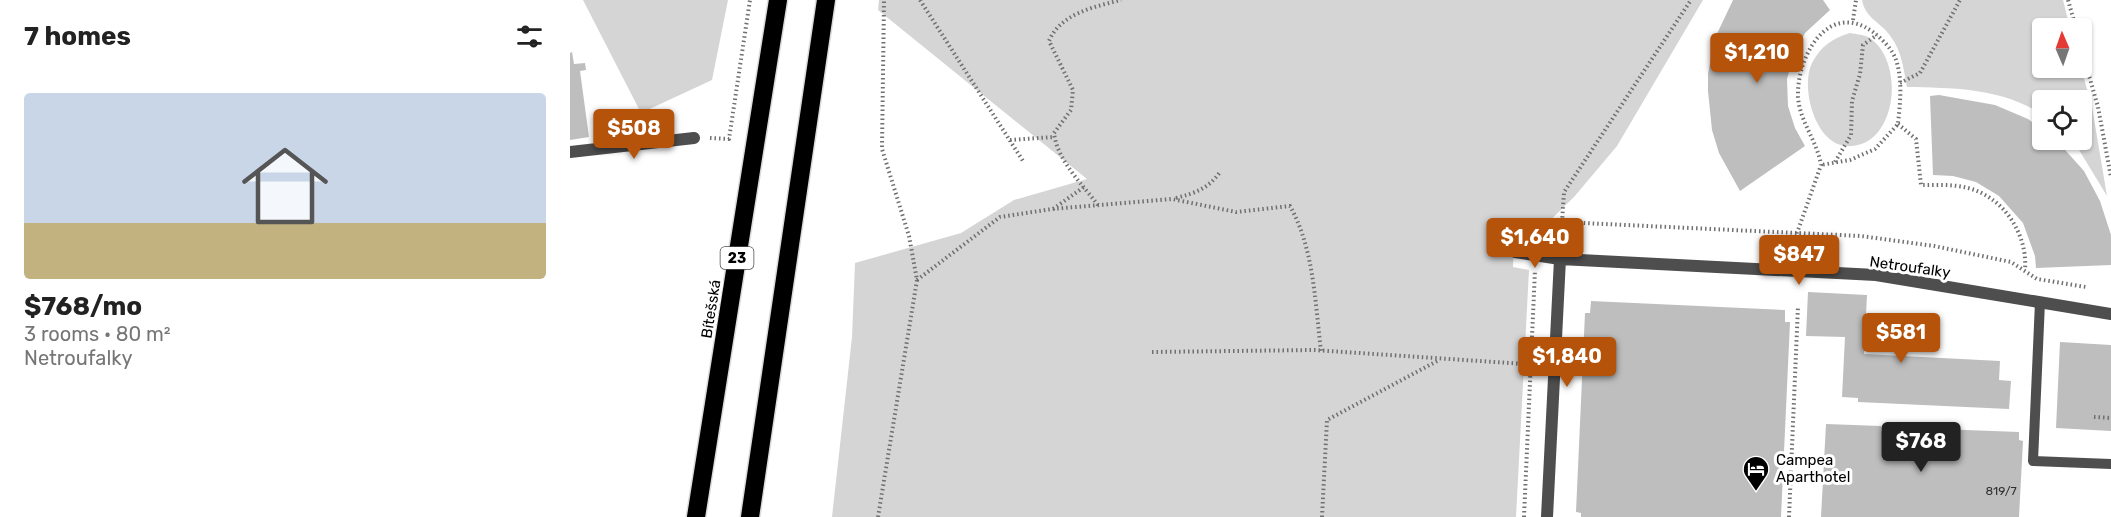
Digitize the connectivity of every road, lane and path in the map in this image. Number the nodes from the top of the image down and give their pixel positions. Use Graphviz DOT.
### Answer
graph roads {
  1 [pos="750,0"];
  2 [pos="778,0"];
  3 [pos="826,0"];
  4 [pos="884,0"];
  5 [pos="920,0"];
  6 [pos="1121,0"];
  7 [pos="1691,0"];
  8 [pos="1856,0"];
  9 [pos="1960,0"];
  10 [pos="2067,0"];
  11 [pos="2073,18"];
  12 [pos="1853,20"];
  13 [pos="1877,35"];
  14 [pos="2090,78"];
  15 [pos="1900,83"];
  16 [pos="1898,124"];
  17 [pos="1054,137"];
  18 [pos="694,138"];
  19 [pos="1010,140"];
  20 [pos="570,152"];
  21 [pos="1023,161"];
  22 [pos="1835,162"];
  23 [pos="1821,165"];
  24 [pos="1220,172"];
  25 [pos="2111,177"];
  26 [pos="1084,187"];
  27 [pos="1172,199"];
  28 [pos="1098,205"];
  29 [pos="1052,209"];
  30 [pos="1562,222"];
  31 [pos="1797,233"];
  32 [pos="1515,252"];
  33 [pos="1535,254"];
  34 [pos="1560,259"];
  35 [pos="2025,270"];
  36 [pos="1796,271"];
  37 [pos="917,280"];
  38 [pos="2086,288"];
  39 [pos="2040,302"];
  40 [pos="1798,306"];
  41 [pos="2111,314"];
  42 [pos="1321,351"];
  43 [pos="1152,352"];
  44 [pos="1440,360"];
  45 [pos="1531,364"];
  46 [pos="1553,367"];
  47 [pos="2094,417"];
  48 [pos="2111,418"];
  49 [pos="2111,464"];
  50 [pos="696,517"];
  51 [pos="750,517"];
  52 [pos="878,517"];
  53 [pos="1322,517"];
  54 [pos="1524,517"];
  55 [pos="1547,517"];
  56 [pos="1790,517"];
  1 -- 18 [label="path"];
  2 -- 50 [label="highway, Bítešská / 23"];
  3 -- 51 [label="highway"];
  4 -- 37 [label="path"];
  5 -- 19 [label="path"];
  6 -- 17 [label="path"];
  7 -- 30 [label="path"];
  8 -- 12 [label="path"];
  9 -- 15 [label="path"];
  10 -- 11 [label="path"];
  12 -- 13 [label="path"];
  12 -- 23 [label="path"];
  13 -- 15 [label="path"];
  13 -- 22 [label="path"];
  14 -- 25 [label="path"];
  15 -- 16 [label="path"];
  16 -- 22 [label="path"];
  16 -- 35 [label="path"];
  17 -- 19 [label="path"];
  17 -- 26 [label="path"];
  18 -- 20 [label="street"];
  19 -- 21 [label="path"];
  22 -- 23 [label="path"];
  23 -- 31 [label="path"];
  24 -- 27 [label="path"];
  26 -- 28 [label="path"];
  26 -- 29 [label="path"];
  27 -- 28 [label="path"];
  27 -- 42 [label="path"];
  28 -- 29 [label="path"];
  29 -- 37 [label="path"];
  30 -- 31 [label="path"];
  30 -- 33 [label="path"];
  31 -- 35 [label="path"];
  31 -- 36 [label="path"];
  32 -- 33 [label="street, Netroufalky"];
  33 -- 34 [label="street, Netroufalky"];
  33 -- 45 [label="path"];
  34 -- 36 [label="street, Netroufalky"];
  34 -- 46 [label="street"];
  35 -- 38 [label="path"];
  36 -- 39 [label="street, Netroufalky"];
  37 -- 52 [label="path"];
  39 -- 41 [label="street, Netroufalky"];
  39 -- 49 [label="lane"];
  40 -- 56 [label="path"];
  42 -- 43 [label="path"];
  42 -- 44 [label="path"];
  44 -- 45 [label="path"];
  44 -- 53 [label="path"];
  45 -- 46 [label="path"];
  45 -- 54 [label="path"];
  46 -- 55 [label="street"];
  47 -- 48 [label="path"];
}
